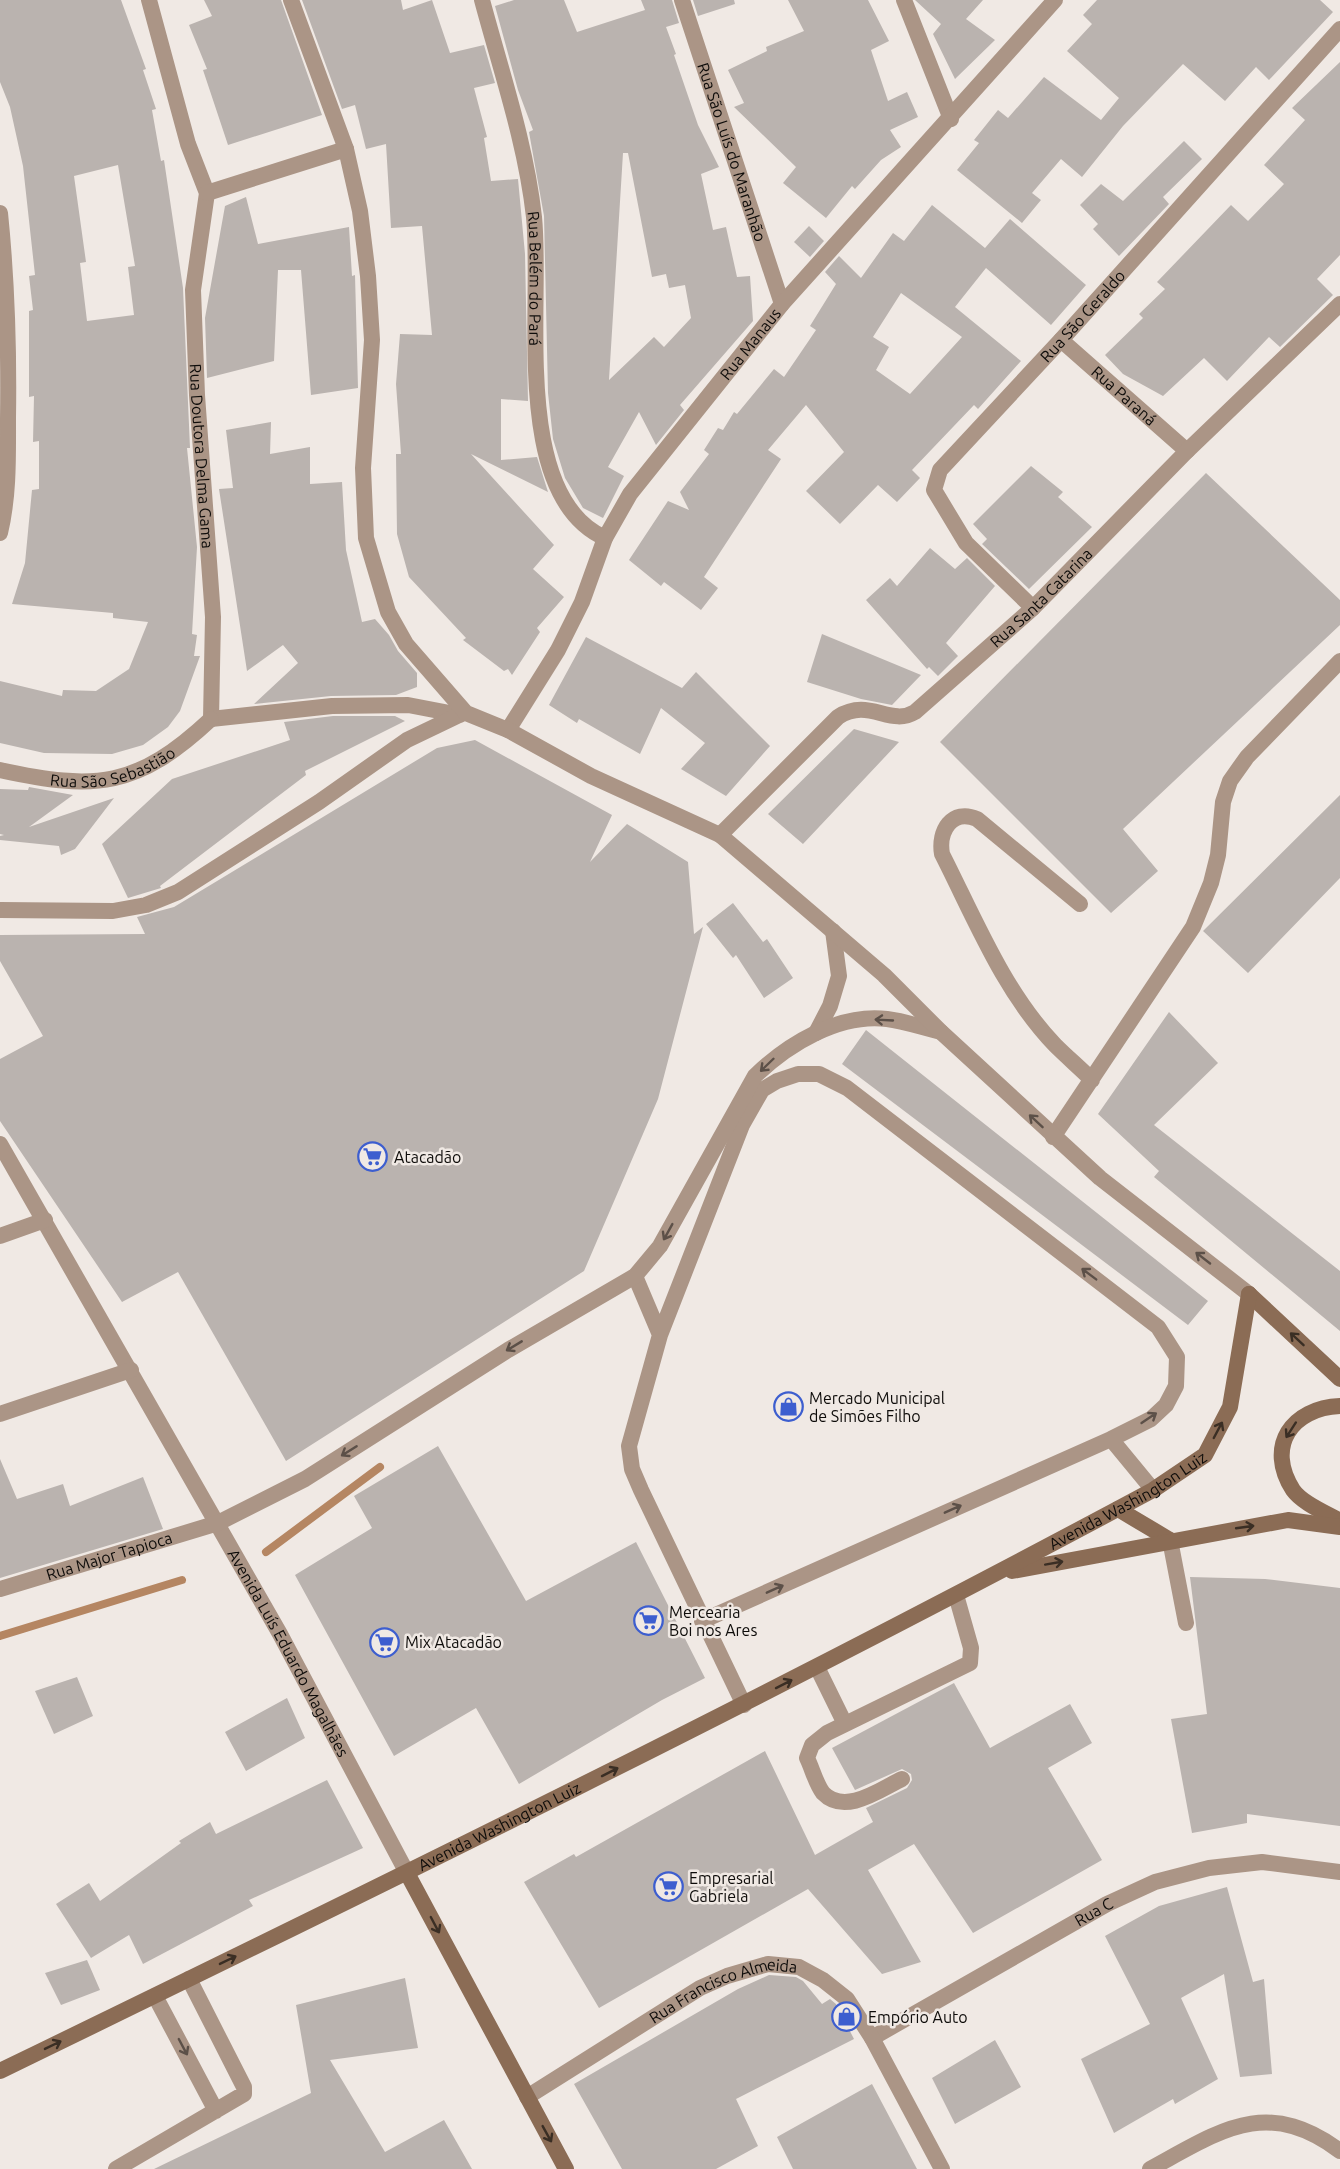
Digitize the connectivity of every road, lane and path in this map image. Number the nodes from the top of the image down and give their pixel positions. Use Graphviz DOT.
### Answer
graph roads {
  1 [pos="149,0"];
  2 [pos="291,0"];
  3 [pos="482,0"];
  4 [pos="682,0"];
  5 [pos="904,0"];
  6 [pos="1055,0"];
  7 [pos="1340,29"];
  8 [pos="951,119"];
  9 [pos="346,149"];
  10 [pos="207,193"];
  11 [pos="0,213"];
  12 [pos="782,304"];
  13 [pos="1340,304"];
  14 [pos="1061,340"];
  15 [pos="1187,451"];
  16 [pos="0,533"];
  17 [pos="604,538"];
  18 [pos="1033,608"];
  19 [pos="1340,661"];
  20 [pos="462,715"];
  21 [pos="211,719"];
  22 [pos="508,730"];
  23 [pos="0,770"];
  24 [pos="720,835"];
  25 [pos="1080,904"];
  26 [pos="0,909"];
  27 [pos="832,931"];
  28 [pos="941,1032"];
  29 [pos="816,1033"];
  30 [pos="1092,1080"];
  31 [pos="1053,1137"];
  32 [pos="0,1144"];
  33 [pos="45,1220"];
  34 [pos="0,1236"];
  35 [pos="636,1276"];
  36 [pos="1249,1294"];
  37 [pos="660,1335"];
  38 [pos="131,1370"];
  39 [pos="1340,1379"];
  40 [pos="1340,1406"];
  41 [pos="0,1414"];
  42 [pos="1111,1439"];
  43 [pos="1153,1490"];
  44 [pos="1118,1509"];
  45 [pos="1340,1521"];
  46 [pos="218,1523"];
  47 [pos="1340,1527"];
  48 [pos="1170,1540"];
  49 [pos="996,1574"];
  50 [pos="0,1588"];
  51 [pos="956,1595"];
  52 [pos="702,1621"];
  53 [pos="1186,1623"];
  54 [pos="817,1667"];
  55 [pos="744,1705"];
  56 [pos="845,1724"];
  57 [pos="902,1779"];
  58 [pos="1340,1872"];
  59 [pos="407,1874"];
  60 [pos="189,1979"];
  61 [pos="155,1995"];
  62 [pos="872,2038"];
  63 [pos="0,2071"];
  64 [pos="527,2097"];
  65 [pos="216,2111"];
  66 [pos="1340,2151"];
  67 [pos="116,2169"];
  68 [pos="566,2169"];
  69 [pos="942,2169"];
  70 [pos="1150,2169"];
  1 -- 10 [label="street, Rua Doutora Delma Gama"];
  2 -- 9 [label="street"];
  3 -- 17 [label="street, Rua Belém do Pará"];
  4 -- 12 [label="street, Rua São Luís do Maranhão"];
  5 -- 8 [label="street"];
  6 -- 8 [label="street, Rua Manaus"];
  7 -- 14 [label="street, Rua São Geraldo"];
  8 -- 12 [label="street, Rua Manaus"];
  9 -- 10 [label="street"];
  9 -- 20 [label="street"];
  10 -- 21 [label="street, Rua Doutora Delma Gama"];
  11 -- 16 [label="street"];
  12 -- 17 [label="street, Rua Manaus"];
  13 -- 15 [label="street, Rua Santa Catarina"];
  14 -- 15 [label="street, Rua Paraná"];
  14 -- 18 [label="street, Rua São Geraldo"];
  15 -- 18 [label="street, Rua Santa Catarina"];
  17 -- 22 [label="street, Rua Manaus"];
  18 -- 24 [label="street, Rua Santa Catarina"];
  19 -- 30 [label="street"];
  20 -- 21 [label="street"];
  20 -- 22 [label="street"];
  20 -- 26 [label="street"];
  21 -- 23 [label="street, Rua São Sebastião"];
  22 -- 24 [label="street"];
  24 -- 27 [label="street"];
  25 -- 30 [label="street"];
  27 -- 28 [label="street"];
  27 -- 29 [label="street"];
  28 -- 29 [label="street, one-way"];
  31 -- 28 [label="street, one-way"];
  29 -- 35 [label="street, one-way"];
  30 -- 31 [label="street"];
  36 -- 31 [label="street, one-way"];
  32 -- 33 [label="street, Avenida Luís Eduardo Magalhães"];
  33 -- 34 [label="street"];
  33 -- 38 [label="street, Avenida Luís Eduardo Magalhães"];
  35 -- 37 [label="street"];
  35 -- 46 [label="street, Rua Major Tapioca, one-way"];
  39 -- 36 [label="main road, one-way"];
  43 -- 36 [label="main road, Avenida Washington Luiz, one-way"];
  42 -- 37 [label="street, one-way"];
  37 -- 52 [label="street"];
  38 -- 41 [label="street"];
  38 -- 46 [label="street, Avenida Luís Eduardo Magalhães"];
  40 -- 45 [label="main road, one-way"];
  42 -- 43 [label="street"];
  52 -- 42 [label="street, one-way"];
  43 -- 44 [label="main road, Avenida Washington Luiz"];
  44 -- 48 [label="main road"];
  44 -- 49 [label="main road, Avenida Washington Luiz"];
  46 -- 50 [label="street, Rua Major Tapioca"];
  46 -- 59 [label="street, Avenida Luís Eduardo Magalhães"];
  48 -- 47 [label="main road, Avenida Washington Luiz, one-way"];
  49 -- 48 [label="main road, Avenida Washington Luiz, one-way"];
  48 -- 53 [label="street"];
  49 -- 51 [label="main road, Avenida Washington Luiz"];
  51 -- 54 [label="main road, Avenida Washington Luiz"];
  51 -- 56 [label="street"];
  52 -- 55 [label="street"];
  55 -- 54 [label="main road, Avenida Washington Luiz, one-way"];
  54 -- 56 [label="street"];
  59 -- 55 [label="main road, Avenida Washington Luiz, one-way"];
  56 -- 57 [label="street"];
  58 -- 62 [label="street, Rua C"];
  60 -- 59 [label="main road, Avenida Washington Luiz, one-way"];
  59 -- 64 [label="main road, Avenida Luís Eduardo Magalhães, one-way"];
  60 -- 61 [label="main road, Avenida Washington Luiz"];
  60 -- 65 [label="street"];
  63 -- 61 [label="main road, Avenida Washington Luiz, one-way"];
  61 -- 65 [label="street, one-way"];
  62 -- 64 [label="street, Rua Francisco Almeida"];
  62 -- 69 [label="street, Rua Francisco Almeida"];
  64 -- 68 [label="main road, Avenida Luís Eduardo Magalhães, one-way"];
  65 -- 67 [label="street"];
  66 -- 70 [label="street"];
}
